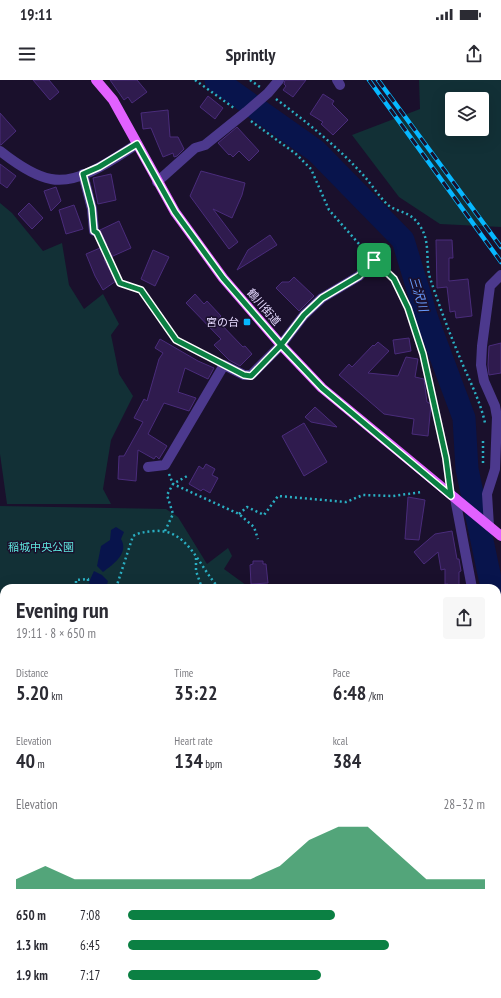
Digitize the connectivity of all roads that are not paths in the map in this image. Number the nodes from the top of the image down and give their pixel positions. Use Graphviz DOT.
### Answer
graph roads {
  1 [pos="96,80"];
  2 [pos="279,80"];
  3 [pos="137,144"];
  4 [pos="0,151"];
  5 [pos="83,174"];
  6 [pos="158,182"];
  7 [pos="94,231"];
  8 [pos="374,260"];
  9 [pos="501,275"];
  10 [pos="281,345"];
  11 [pos="148,467"];
  12 [pos="453,497"];
  13 [pos="485,523"];
  14 [pos="501,536"];
  15 [pos="471,584"];
  1 -- 3 [label="main road, 鶴川街道"];
  2 -- 6 [label="street"];
  3 -- 5 [label="street"];
  3 -- 6 [label="main road, 鶴川街道"];
  4 -- 5 [label="street"];
  5 -- 7 [label="street"];
  6 -- 10 [label="main road, 鶴川街道"];
  8 -- 10 [label="street"];
  9 -- 13 [label="street"];
  10 -- 11 [label="street"];
  10 -- 12 [label="main road, 鶴川街道"];
  12 -- 13 [label="main road, 鶴川街道"];
  12 -- 15 [label="street"];
  13 -- 14 [label="main road, 鶴川街道"];
}
